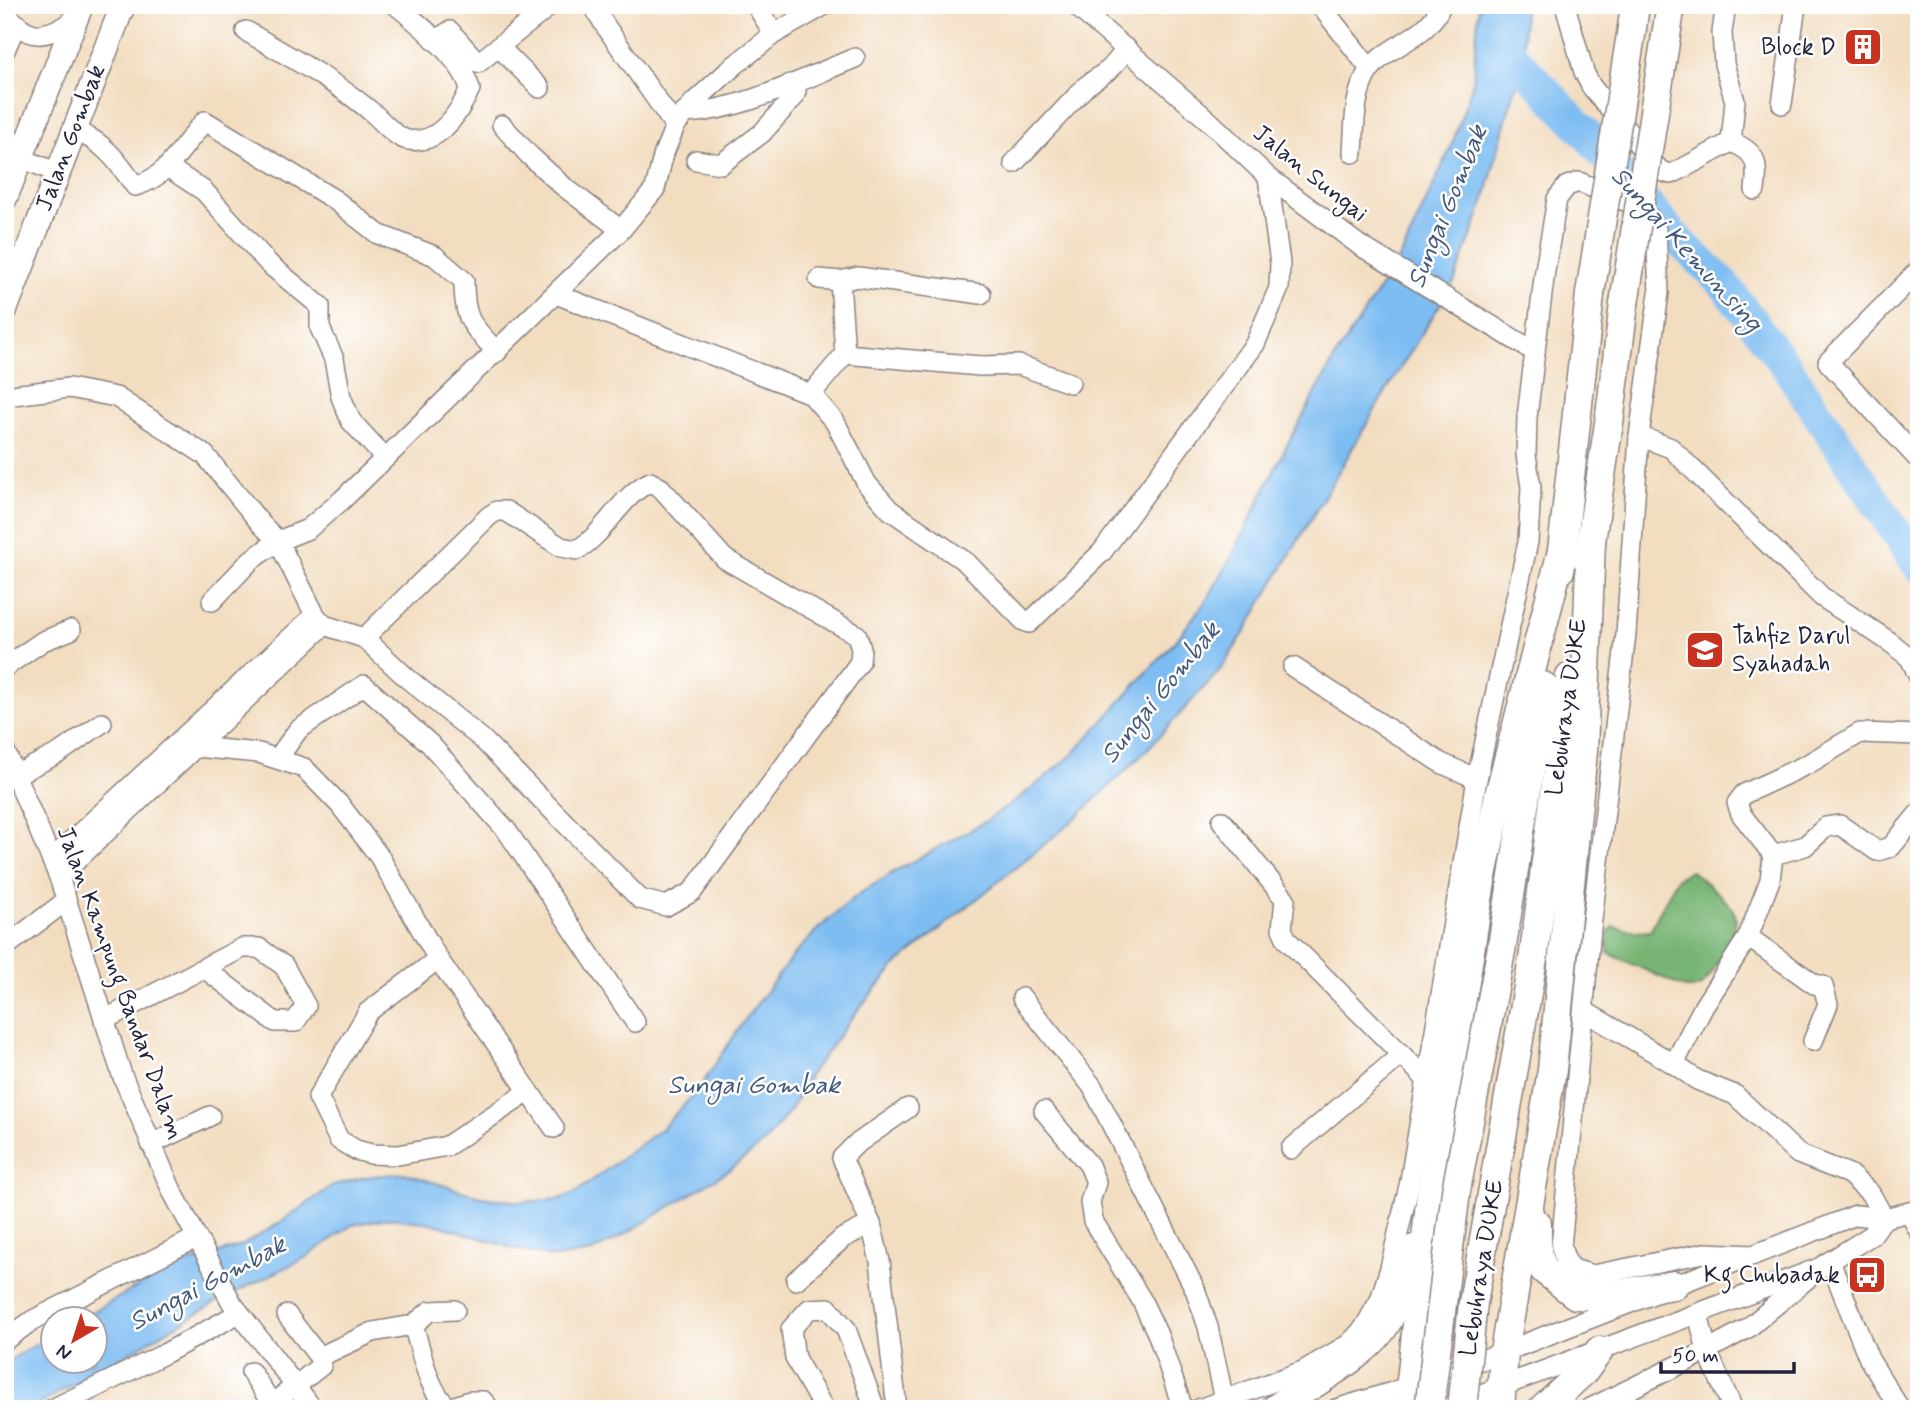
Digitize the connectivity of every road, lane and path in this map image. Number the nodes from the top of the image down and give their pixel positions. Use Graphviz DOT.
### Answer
graph roads {
  1 [pos="123,5"];
  2 [pos="396,5"];
  3 [pos="551,5"];
  4 [pos="593,5"];
  5 [pos="756,5"];
  6 [pos="825,5"];
  7 [pos="1075,5"];
  8 [pos="1320,5"];
  9 [pos="1565,5"];
  10 [pos="1671,5"];
  11 [pos="1726,5"];
  12 [pos="1796,5"];
  13 [pos="1437,6"];
  14 [pos="78,13"];
  15 [pos="1634,17"];
  16 [pos="246,31"];
  17 [pos="8,33"];
  18 [pos="774,34"];
  19 [pos="435,41"];
  20 [pos="499,47"];
  21 [pos="1127,49"];
  22 [pos="855,58"];
  23 [pos="1370,69"];
  24 [pos="790,84"];
  25 [pos="540,88"];
  26 [pos="1782,104"];
  27 [pos="680,120"];
  28 [pos="502,125"];
  29 [pos="74,130"];
  30 [pos="1731,142"];
  31 [pos="1353,153"];
  32 [pos="13,155"];
  33 [pos="696,160"];
  34 [pos="1014,163"];
  35 [pos="169,167"];
  36 [pos="56,172"];
  37 [pos="1268,177"];
  38 [pos="1755,190"];
  39 [pos="5,198"];
  40 [pos="621,230"];
  41 [pos="1919,270"];
  42 [pos="819,279"];
  43 [pos="840,281"];
  44 [pos="556,294"];
  45 [pos="981,294"];
  46 [pos="5,310"];
  47 [pos="497,352"];
  48 [pos="1535,352"];
  49 [pos="845,354"];
  50 [pos="1070,383"];
  51 [pos="811,394"];
  52 [pos="5,397"];
  53 [pos="1639,436"];
  54 [pos="385,458"];
  55 [pos="1919,460"];
  56 [pos="278,541"];
  57 [pos="1591,542"];
  58 [pos="1562,551"];
  59 [pos="212,601"];
  60 [pos="320,620"];
  61 [pos="71,630"];
  62 [pos="364,638"];
  63 [pos="5,667"];
  64 [pos="1293,667"];
  65 [pos="1919,677"];
  66 [pos="102,723"];
  67 [pos="1919,735"];
  68 [pos="190,742"];
  69 [pos="5,751"];
  70 [pos="278,758"];
  71 [pos="14,775"];
  72 [pos="1477,779"];
  73 [pos="1919,813"];
  74 [pos="1222,821"];
  75 [pos="1773,855"];
  76 [pos="55,868"];
  77 [pos="66,901"];
  78 [pos="1748,937"];
  79 [pos="5,947"];
  80 [pos="438,959"];
  81 [pos="204,968"];
  82 [pos="1022,998"];
  83 [pos="1584,1011"];
  84 [pos="104,1020"];
  85 [pos="635,1022"];
  86 [pos="1813,1041"];
  87 [pos="1401,1055"];
  88 [pos="1674,1063"];
  89 [pos="1427,1080"];
  90 [pos="527,1092"];
  91 [pos="908,1108"];
  92 [pos="1044,1111"];
  93 [pos="210,1115"];
  94 [pos="554,1128"];
  95 [pos="151,1144"];
  96 [pos="1291,1149"];
  97 [pos="1532,1187"];
  98 [pos="1430,1202"];
  99 [pos="1914,1211"];
  100 [pos="1884,1218"];
  101 [pos="871,1224"];
  102 [pos="192,1230"];
  103 [pos="1919,1231"];
  104 [pos="1754,1255"];
  105 [pos="1825,1265"];
  106 [pos="796,1280"];
  107 [pos="1674,1285"];
  108 [pos="236,1308"];
  109 [pos="455,1310"];
  110 [pos="1698,1314"];
  111 [pos="287,1315"];
  112 [pos="413,1325"];
  113 [pos="5,1340"];
  114 [pos="1599,1351"];
  115 [pos="1707,1351"];
  116 [pos="1504,1352"];
  117 [pos="319,1357"];
  118 [pos="251,1373"];
  119 [pos="295,1386"];
  120 [pos="89,1389"];
  121 [pos="1409,1397"];
  122 [pos="1501,1398"];
  123 [pos="1225,1404"];
  124 [pos="273,1406"];
  125 [pos="52,1409"];
  126 [pos="93,1409"];
  127 [pos="313,1409"];
  128 [pos="490,1409"];
  129 [pos="824,1409"];
  130 [pos="875,1409"];
  131 [pos="897,1409"];
  132 [pos="1184,1409"];
  133 [pos="1199,1409"];
  134 [pos="1275,1409"];
  135 [pos="1336,1409"];
  136 [pos="1429,1409"];
  137 [pos="1441,1409"];
  138 [pos="1462,1409"];
  139 [pos="1543,1409"];
  140 [pos="1589,1409"];
  141 [pos="1733,1409"];
  142 [pos="1900,1409"];
  1 -- 29 [label="main road, Jalan Gombak"];
  2 -- 19 [label="street"];
  3 -- 20 [label="street"];
  4 -- 27 [label="street"];
  5 -- 18 [label="street"];
  6 -- 18 [label="street"];
  7 -- 21 [label="street, Jalan Sungai"];
  8 -- 23 [label="street"];
  9 -- 30 [label="street"];
  10 -- 57 [label="highway, Lebuhraya DUKE, bridge"];
  11 -- 30 [label="street"];
  12 -- 26 [label="street"];
  13 -- 23 [label="street"];
  14 -- 17 [label="street"];
  14 -- 32 [label="main road, Jalan Gombak"];
  15 -- 58 [label="highway, Lebuhraya DUKE, bridge"];
  16 -- 19 [label="street"];
  18 -- 27 [label="street"];
  19 -- 20 [label="street"];
  20 -- 25 [label="street"];
  21 -- 34 [label="street"];
  21 -- 37 [label="street, Jalan Sungai"];
  22 -- 24 [label="street"];
  23 -- 31 [label="street"];
  24 -- 27 [label="street"];
  24 -- 33 [label="street"];
  27 -- 40 [label="street"];
  28 -- 40 [label="street"];
  29 -- 35 [label="street"];
  29 -- 36 [label="main road, Jalan Gombak"];
  30 -- 38 [label="street"];
  32 -- 36 [label="street"];
  32 -- 39 [label="main road, Jalan Gombak"];
  35 -- 47 [label="street"];
  35 -- 54 [label="street"];
  36 -- 46 [label="main road, Jalan Gombak"];
  37 -- 48 [label="street, Jalan Sungai"];
  37 -- 51 [label="street"];
  40 -- 44 [label="street"];
  41 -- 55 [label="street"];
  42 -- 43 [label="street"];
  43 -- 45 [label="street"];
  43 -- 49 [label="street"];
  44 -- 47 [label="street"];
  44 -- 51 [label="street"];
  47 -- 54 [label="street"];
  48 -- 53 [label="street"];
  48 -- 72 [label="street"];
  49 -- 50 [label="street"];
  49 -- 51 [label="street"];
  52 -- 56 [label="street"];
  53 -- 65 [label="street"];
  53 -- 83 [label="street"];
  54 -- 56 [label="street"];
  56 -- 59 [label="street"];
  56 -- 60 [label="street"];
  57 -- 97 [label="highway"];
  57 -- 138 [label="highway, Lebuhraya DUKE, bridge"];
  58 -- 98 [label="highway"];
  58 -- 136 [label="highway, Lebuhraya DUKE, bridge"];
  60 -- 62 [label="street"];
  60 -- 68 [label="street"];
  61 -- 63 [label="street"];
  62 -- 62 [label="street"];
  64 -- 72 [label="street"];
  66 -- 71 [label="street"];
  67 -- 75 [label="street"];
  68 -- 70 [label="street"];
  68 -- 76 [label="street"];
  69 -- 71 [label="street, Jalan Kampung Bandar Dalam"];
  70 -- 80 [label="street"];
  70 -- 85 [label="street"];
  71 -- 76 [label="street, Jalan Kampung Bandar Dalam"];
  72 -- 89 [label="street"];
  73 -- 75 [label="street"];
  74 -- 87 [label="street"];
  75 -- 78 [label="street"];
  76 -- 77 [label="street, Jalan Kampung Bandar Dalam"];
  77 -- 79 [label="street"];
  77 -- 84 [label="street, Jalan Kampung Bandar Dalam"];
  78 -- 86 [label="street"];
  78 -- 88 [label="street"];
  80 -- 90 [label="street"];
  80 -- 90 [label="street"];
  81 -- 81 [label="street"];
  81 -- 84 [label="street"];
  82 -- 123 [label="street"];
  83 -- 88 [label="street"];
  83 -- 104 [label="street"];
  84 -- 95 [label="street, Jalan Kampung Bandar Dalam"];
  87 -- 89 [label="street"];
  87 -- 96 [label="street"];
  88 -- 100 [label="street"];
  89 -- 123 [label="street"];
  90 -- 94 [label="street"];
  91 -- 101 [label="street"];
  92 -- 132 [label="street"];
  93 -- 95 [label="street"];
  95 -- 102 [label="street, Jalan Kampung Bandar Dalam"];
  97 -- 107 [label="highway"];
  97 -- 116 [label="highway"];
  98 -- 121 [label="highway"];
  98 -- 134 [label="highway"];
  99 -- 100 [label="street"];
  99 -- 103 [label="street"];
  100 -- 104 [label="street"];
  100 -- 105 [label="street"];
  101 -- 106 [label="street"];
  101 -- 131 [label="street"];
  102 -- 108 [label="street, Jalan Kampung Bandar Dalam"];
  102 -- 113 [label="street"];
  104 -- 107 [label="street"];
  105 -- 110 [label="street"];
  105 -- 115 [label="street"];
  105 -- 142 [label="street"];
  107 -- 116 [label="street"];
  108 -- 119 [label="street, Jalan Kampung Bandar Dalam"];
  108 -- 120 [label="street"];
  109 -- 112 [label="street"];
  110 -- 114 [label="street"];
  110 -- 115 [label="street"];
  111 -- 117 [label="street"];
  112 -- 117 [label="street"];
  112 -- 128 [label="street"];
  114 -- 122 [label="street"];
  114 -- 139 [label="highway"];
  115 -- 140 [label="street"];
  115 -- 141 [label="street"];
  116 -- 121 [label="street"];
  116 -- 122 [label="highway"];
  117 -- 119 [label="street"];
  118 -- 124 [label="street"];
  119 -- 124 [label="street"];
  119 -- 127 [label="street, Jalan Kampung Bandar Dalam"];
  120 -- 125 [label="street"];
  120 -- 126 [label="street"];
  121 -- 135 [label="street"];
  122 -- 137 [label="street"];
  123 -- 133 [label="street"];
  129 -- 130 [label="street"];
}
